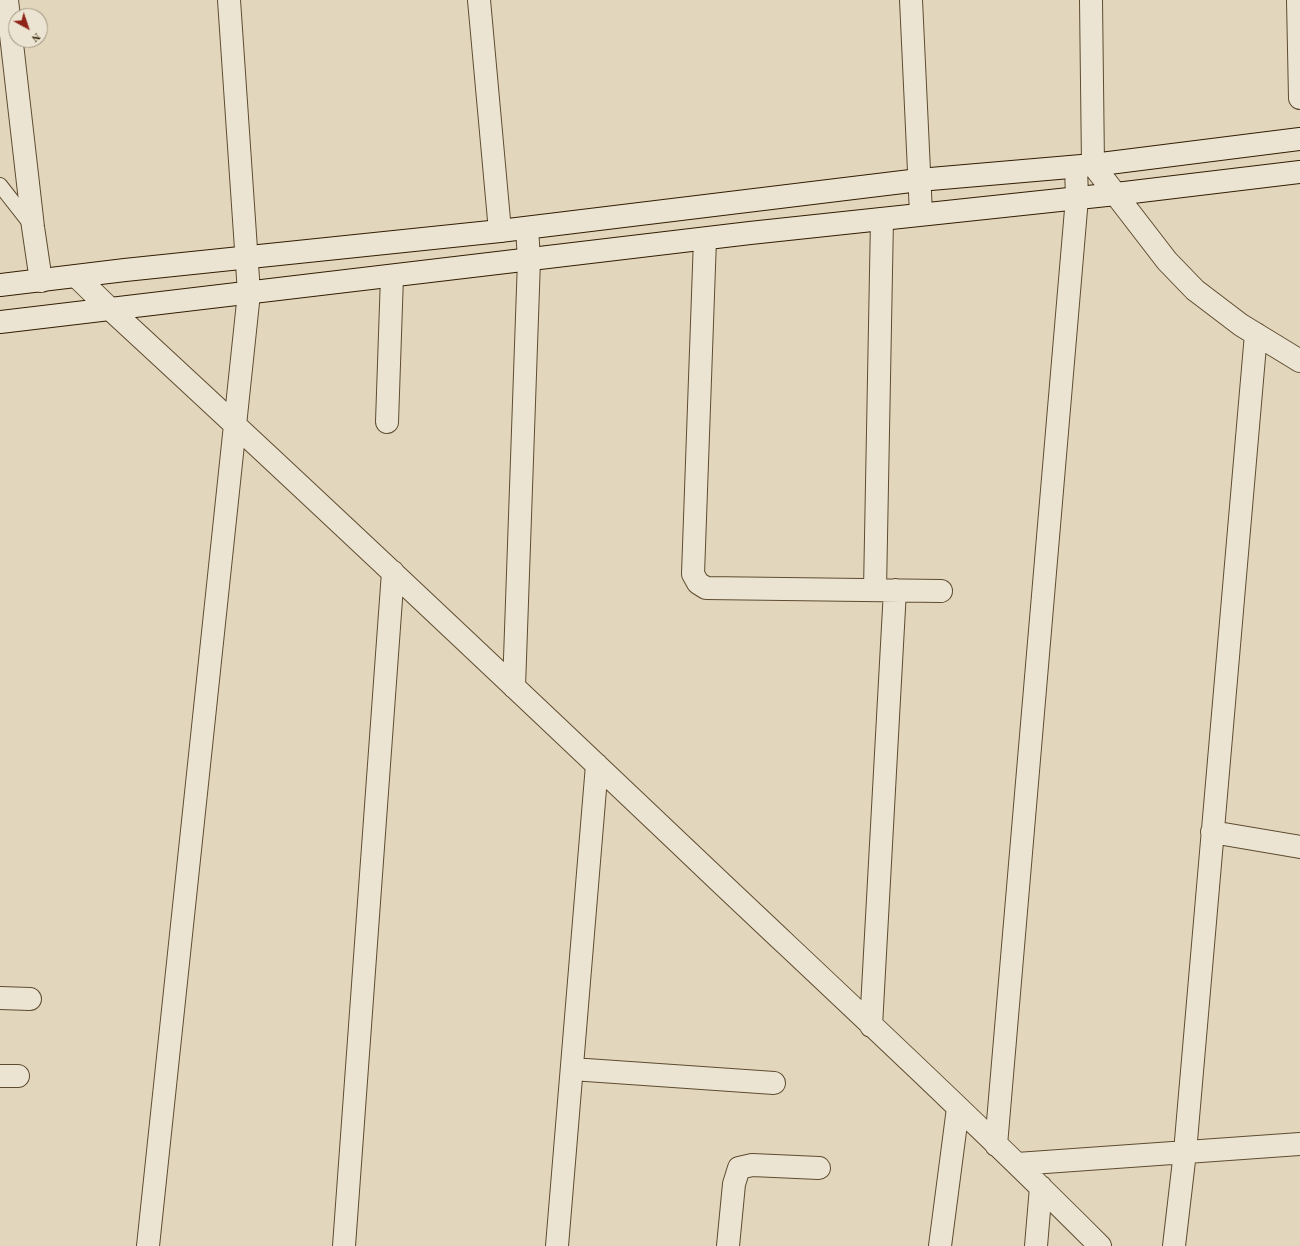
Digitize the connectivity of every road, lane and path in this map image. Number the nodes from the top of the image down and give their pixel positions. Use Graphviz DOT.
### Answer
graph roads {
  1 [pos="7,0"];
  2 [pos="229,0"];
  3 [pos="479,0"];
  4 [pos="910,0"];
  5 [pos="1091,0"];
  6 [pos="1298,0"];
  7 [pos="1300,98"];
  8 [pos="1300,140"];
  9 [pos="1084,166"];
  10 [pos="1300,172"];
  11 [pos="919,180"];
  12 [pos="0,185"];
  13 [pos="1116,194"];
  14 [pos="1076,198"];
  15 [pos="921,214"];
  16 [pos="882,218"];
  17 [pos="34,227"];
  18 [pos="527,228"];
  19 [pos="500,231"];
  20 [pos="705,239"];
  21 [pos="247,257"];
  22 [pos="529,260"];
  23 [pos="77,276"];
  24 [pos="392,276"];
  25 [pos="41,281"];
  26 [pos="0,285"];
  27 [pos="249,293"];
  28 [pos="110,309"];
  29 [pos="0,322"];
  30 [pos="1256,334"];
  31 [pos="1300,361"];
  32 [pos="387,422"];
  33 [pos="236,425"];
  34 [pos="393,572"];
  35 [pos="885,590"];
  36 [pos="941,591"];
  37 [pos="514,687"];
  38 [pos="597,765"];
  39 [pos="1212,832"];
  40 [pos="1300,847"];
  41 [pos="0,998"];
  42 [pos="30,999"];
  43 [pos="871,1026"];
  44 [pos="572,1069"];
  45 [pos="774,1083"];
  46 [pos="958,1108"];
  47 [pos="996,1144"];
  48 [pos="1300,1144"];
  49 [pos="1185,1152"];
  50 [pos="1017,1164"];
  51 [pos="819,1168"];
  52 [pos="1041,1187"];
  53 [pos="148,1246"];
  54 [pos="344,1246"];
  55 [pos="557,1246"];
  56 [pos="728,1246"];
  57 [pos="940,1246"];
  58 [pos="1036,1246"];
  59 [pos="1100,1246"];
  60 [pos="1174,1246"];
  1 -- 17 [label="street"];
  2 -- 21 [label="street"];
  3 -- 19 [label="street"];
  4 -- 11 [label="street"];
  5 -- 9 [label="street"];
  6 -- 7 [label="street"];
  8 -- 9 [label="street"];
  9 -- 11 [label="street"];
  9 -- 13 [label="street"];
  9 -- 14 [label="street"];
  10 -- 13 [label="street"];
  11 -- 15 [label="street"];
  11 -- 18 [label="street"];
  12 -- 17 [label="lane"];
  13 -- 14 [label="street"];
  13 -- 30 [label="street"];
  14 -- 15 [label="street"];
  14 -- 47 [label="street"];
  15 -- 16 [label="street"];
  16 -- 20 [label="street"];
  16 -- 35 [label="street"];
  17 -- 25 [label="street"];
  18 -- 19 [label="street"];
  18 -- 22 [label="street"];
  19 -- 21 [label="street"];
  20 -- 22 [label="street"];
  20 -- 35 [label="street"];
  21 -- 23 [label="street"];
  21 -- 27 [label="street"];
  22 -- 24 [label="street"];
  22 -- 37 [label="street"];
  23 -- 25 [label="street"];
  23 -- 28 [label="street"];
  24 -- 27 [label="street"];
  24 -- 32 [label="street"];
  25 -- 26 [label="street"];
  27 -- 28 [label="street"];
  27 -- 33 [label="street"];
  28 -- 29 [label="street"];
  28 -- 33 [label="street"];
  30 -- 31 [label="street"];
  30 -- 39 [label="street"];
  33 -- 34 [label="street"];
  33 -- 53 [label="street"];
  34 -- 37 [label="street"];
  34 -- 54 [label="street"];
  35 -- 36 [label="street"];
  35 -- 43 [label="street"];
  37 -- 38 [label="street"];
  38 -- 43 [label="street"];
  38 -- 44 [label="street"];
  39 -- 40 [label="street"];
  39 -- 49 [label="street"];
  41 -- 42 [label="street"];
  43 -- 46 [label="street"];
  44 -- 45 [label="street"];
  44 -- 55 [label="street"];
  46 -- 47 [label="street"];
  46 -- 57 [label="street"];
  47 -- 50 [label="street"];
  48 -- 49 [label="street"];
  49 -- 50 [label="street"];
  49 -- 60 [label="street"];
  50 -- 52 [label="street"];
  51 -- 56 [label="street"];
  52 -- 58 [label="street"];
  52 -- 59 [label="street"];
}
